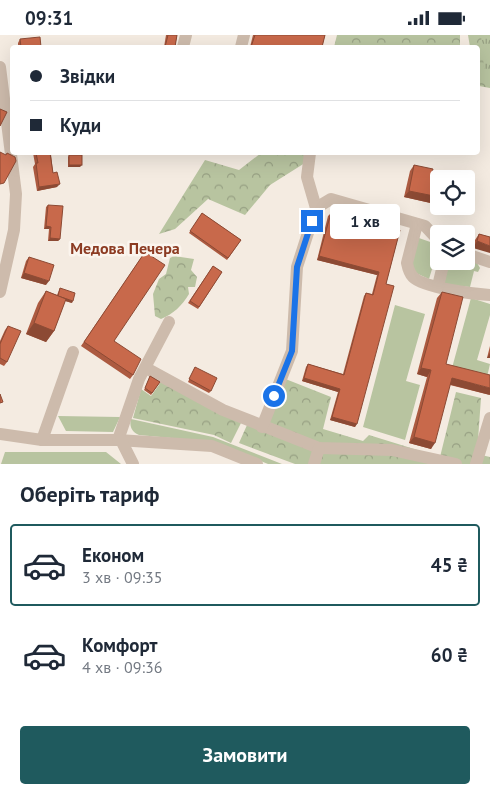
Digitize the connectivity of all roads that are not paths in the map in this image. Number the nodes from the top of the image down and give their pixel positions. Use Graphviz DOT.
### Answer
graph roads {
  1 [pos="1,75"];
  2 [pos="10,146"];
  3 [pos="11,155"];
  4 [pos="310,155"];
  5 [pos="316,208"];
  6 [pos="417,223"];
  7 [pos="430,231"];
  8 [pos="475,257"];
  9 [pos="490,262"];
  10 [pos="442,270"];
  11 [pos="438,286"];
  12 [pos="0,292"];
  13 [pos="490,295"];
  14 [pos="169,322"];
  15 [pos="73,351"];
  16 [pos="146,368"];
  17 [pos="490,418"];
  18 [pos="262,427"];
  19 [pos="0,434"];
  20 [pos="42,440"];
  21 [pos="120,440"];
  22 [pos="319,448"];
  23 [pos="133,464"];
  24 [pos="257,464"];
  25 [pos="314,464"];
  26 [pos="456,464"];
  27 [pos="476,464"];
  1 -- 2 [label="street"];
  3 -- 12 [label="street"];
  4 -- 5 [label="street"];
  5 -- 6 [label="street"];
  5 -- 18 [label="street"];
  6 -- 7 [label="street"];
  6 -- 11 [label="street"];
  8 -- 9 [label="street"];
  10 -- 11 [label="street"];
  11 -- 13 [label="street"];
  14 -- 16 [label="street"];
  15 -- 20 [label="street"];
  16 -- 18 [label="street"];
  16 -- 21 [label="street"];
  17 -- 27 [label="street"];
  18 -- 22 [label="street"];
  19 -- 20 [label="street"];
  20 -- 21 [label="street"];
  21 -- 23 [label="street"];
  21 -- 24 [label="street"];
  22 -- 25 [label="street"];
  22 -- 26 [label="street"];
}
